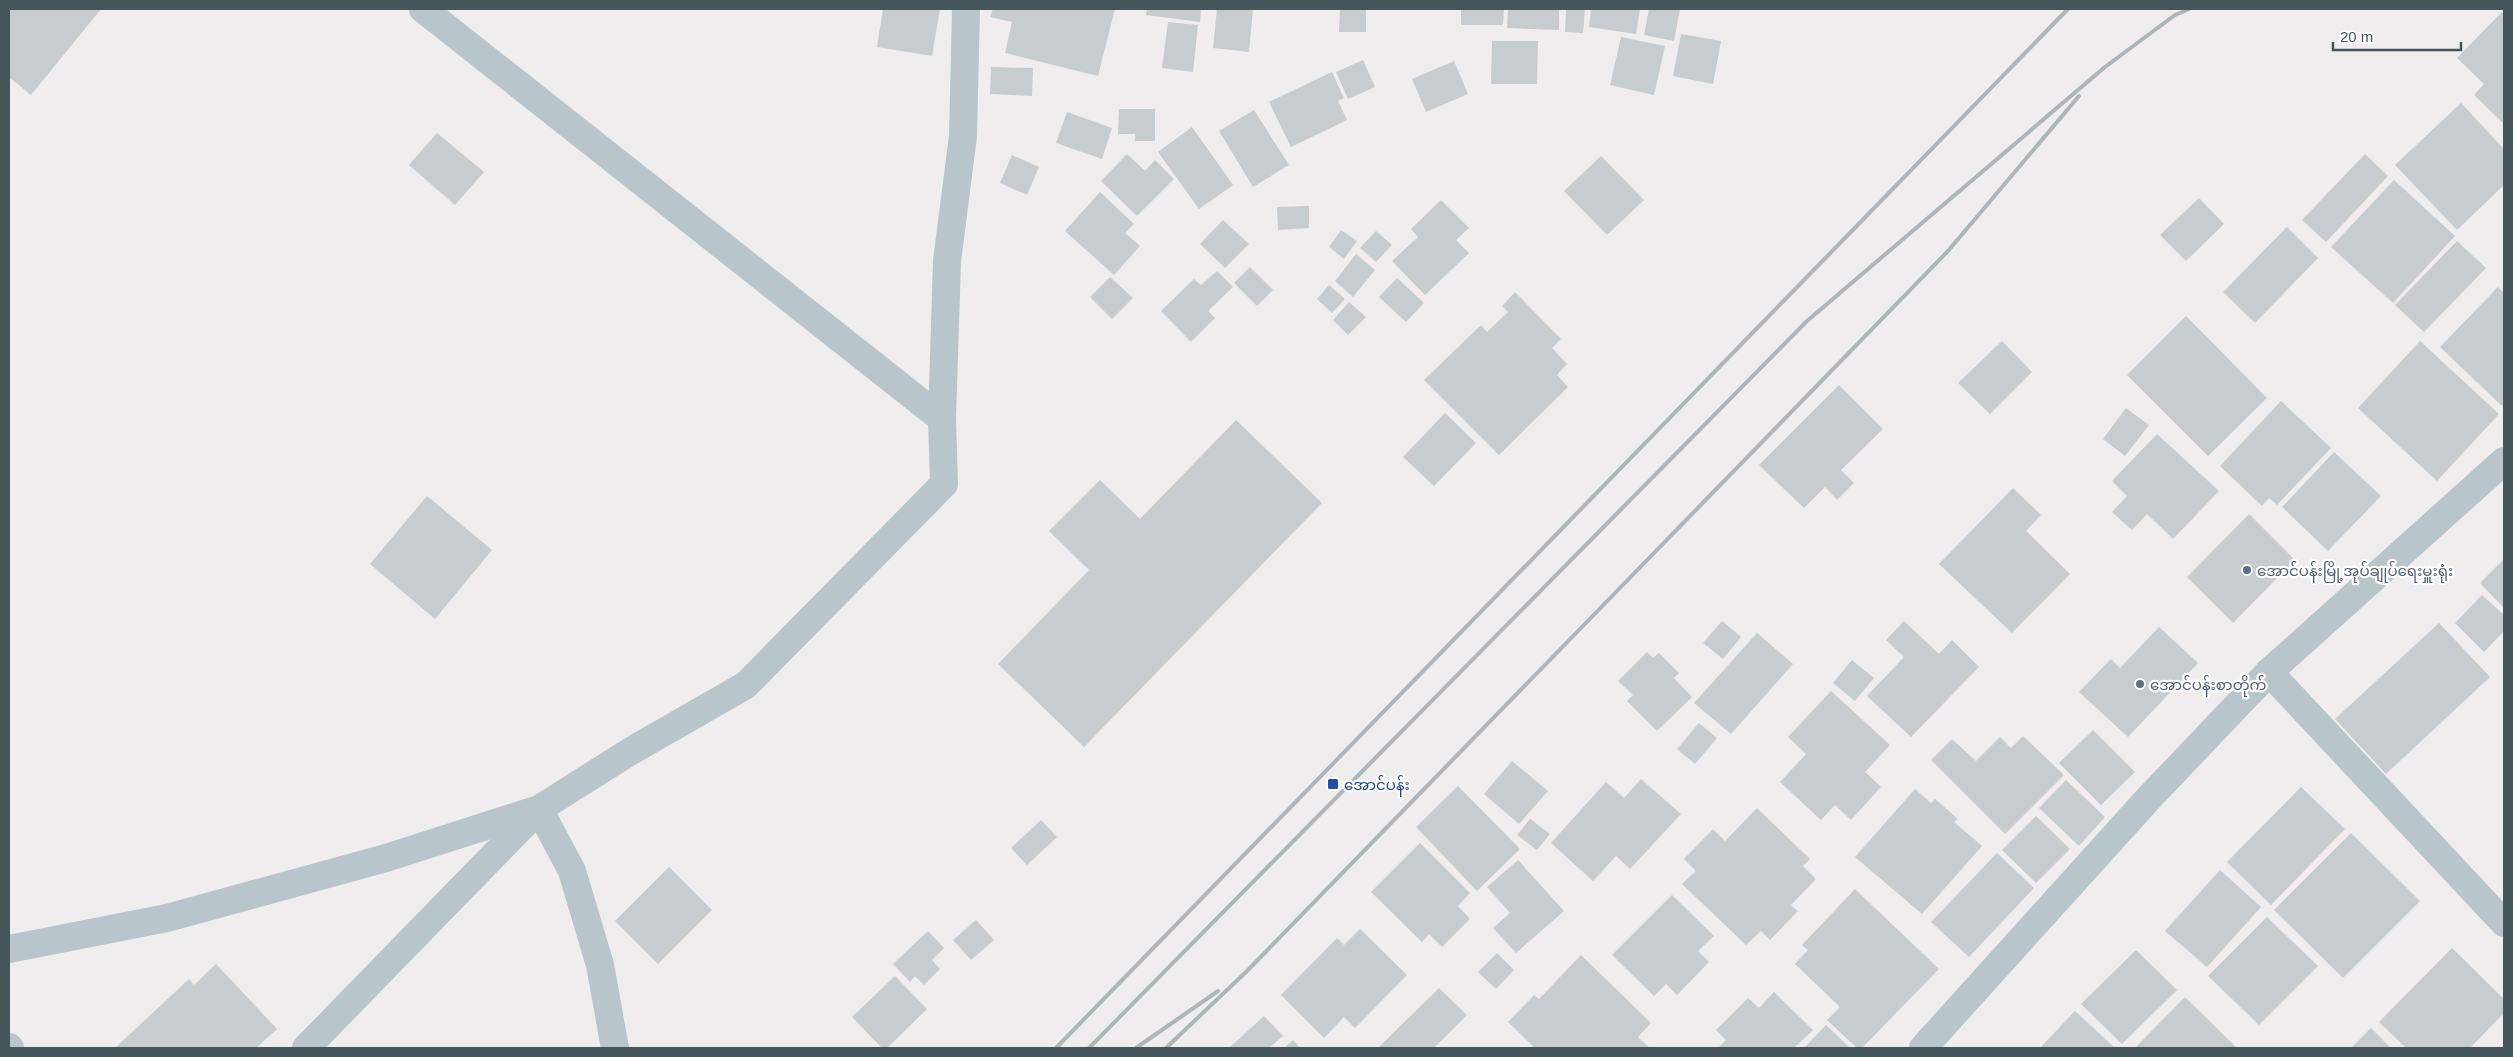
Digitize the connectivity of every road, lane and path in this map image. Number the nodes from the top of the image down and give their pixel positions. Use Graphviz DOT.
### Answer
graph roads {
  1 [pos="423,9"];
  2 [pos="966,9"];
  3 [pos="942,419"];
  4 [pos="2504,461"];
  5 [pos="2269,672"];
  6 [pos="539,809"];
  7 [pos="2504,923"];
  8 [pos="9,948"];
  9 [pos="306,1048"];
  10 [pos="615,1048"];
  11 [pos="1923,1048"];
  1 -- 3 [label="street"];
  2 -- 3 [label="street"];
  3 -- 6 [label="street"];
  4 -- 5 [label="street"];
  5 -- 7 [label="street"];
  5 -- 11 [label="street"];
  6 -- 8 [label="street"];
  6 -- 9 [label="street"];
  6 -- 10 [label="street"];
}
